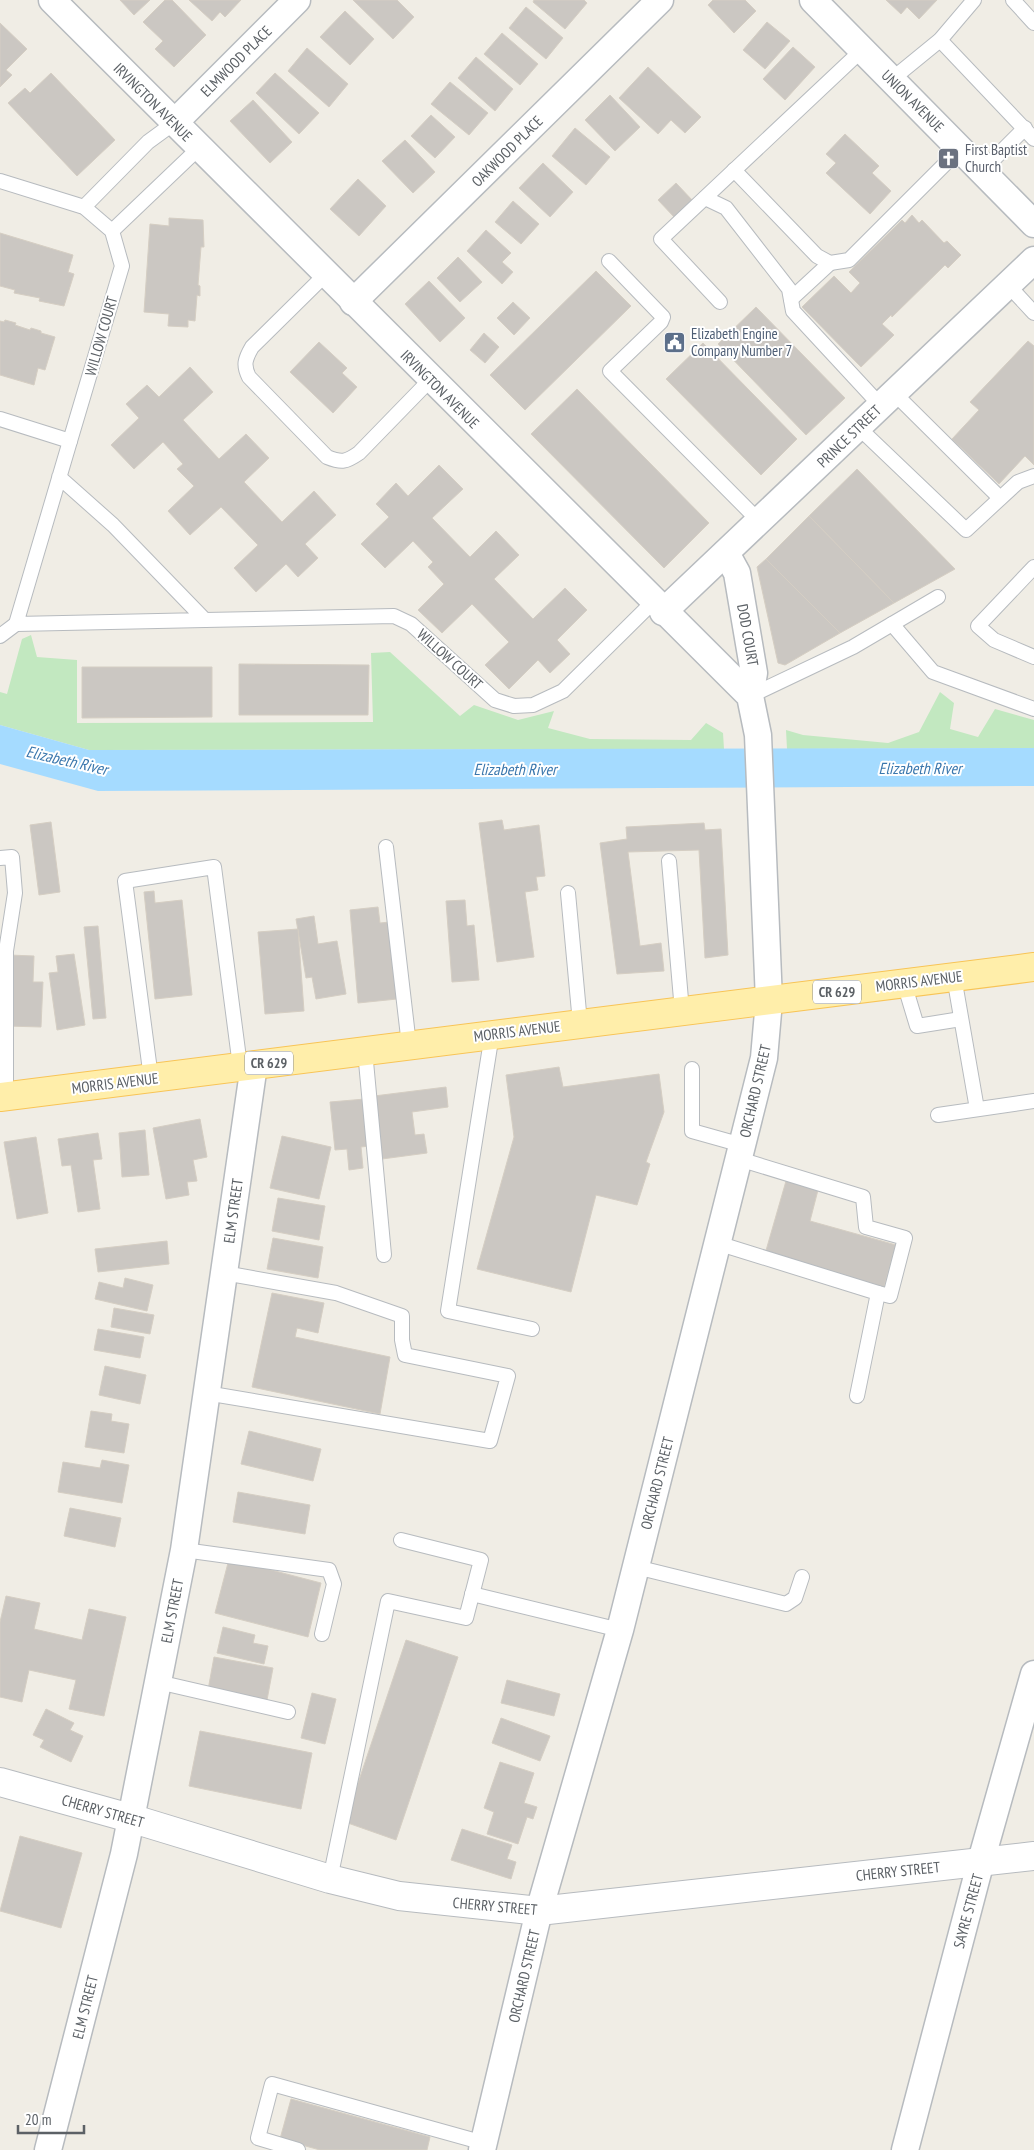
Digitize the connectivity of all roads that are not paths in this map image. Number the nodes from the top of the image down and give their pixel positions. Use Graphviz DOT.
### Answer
graph roads {
  1 [pos="52,0"];
  2 [pos="297,0"];
  3 [pos="660,0"];
  4 [pos="813,0"];
  5 [pos="974,0"];
  6 [pos="1012,0"];
  7 [pos="1034,23"];
  8 [pos="940,40"];
  9 [pos="862,50"];
  10 [pos="892,80"];
  11 [pos="174,123"];
  12 [pos="1029,133"];
  13 [pos="199,148"];
  14 [pos="960,149"];
  15 [pos="734,170"];
  16 [pos="982,171"];
  17 [pos="0,181"];
  18 [pos="705,198"];
  19 [pos="84,207"];
  20 [pos="1034,224"];
  21 [pos="112,231"];
  22 [pos="1034,260"];
  23 [pos="609,261"];
  24 [pos="830,263"];
  25 [pos="326,274"];
  26 [pos="1008,285"];
  27 [pos="791,299"];
  28 [pos="353,302"];
  29 [pos="720,302"];
  30 [pos="1034,313"];
  31 [pos="431,379"];
  32 [pos="887,399"];
  33 [pos="0,419"];
  34 [pos="858,427"];
  35 [pos="70,441"];
  36 [pos="1034,476"];
  37 [pos="59,477"];
  38 [pos="1000,498"];
  39 [pos="759,521"];
  40 [pos="731,563"];
  41 [pos="1034,567"];
  42 [pos="938,597"];
  43 [pos="658,607"];
  44 [pos="205,620"];
  45 [pos="16,624"];
  46 [pos="892,624"];
  47 [pos="0,636"];
  48 [pos="1034,657"];
  49 [pos="750,696"];
  50 [pos="1034,709"];
  51 [pos="386,847"];
  52 [pos="0,858"];
  53 [pos="669,861"];
  54 [pos="568,893"];
  55 [pos="1034,966"];
  56 [pos="954,977"];
  57 [pos="904,984"];
  58 [pos="769,1001"];
  59 [pos="682,1011"];
  60 [pos="961,1020"];
  61 [pos="580,1023"];
  62 [pos="492,1034"];
  63 [pos="409,1045"];
  64 [pos="365,1050"];
  65 [pos="247,1066"];
  66 [pos="692,1069"];
  67 [pos="151,1078"];
  68 [pos="3,1097"];
  69 [pos="1034,1101"];
  70 [pos="977,1109"];
  71 [pos="938,1115"];
  72 [pos="740,1152"];
  73 [pos="718,1243"];
  74 [pos="384,1255"];
  75 [pos="224,1273"];
  76 [pos="878,1293"];
  77 [pos="532,1329"];
  78 [pos="206,1394"];
  79 [pos="857,1396"];
  80 [pos="401,1540"];
  81 [pos="184,1550"];
  82 [pos="636,1567"];
  83 [pos="802,1577"];
  84 [pos="472,1594"];
  85 [pos="620,1630"];
  86 [pos="322,1634"];
  87 [pos="1034,1674"];
  88 [pos="158,1682"];
  89 [pos="288,1712"];
  90 [pos="0,1782"];
  91 [pos="130,1818"];
  92 [pos="1034,1856"];
  93 [pos="981,1862"];
  94 [pos="330,1879"];
  95 [pos="539,1912"];
  96 [pos="483,2146"];
  97 [pos="48,2150"];
  98 [pos="298,2150"];
  99 [pos="905,2150"];
  1 -- 11 [label="street, IRVINGTON AVENUE"];
  2 -- 11 [label="street, ELMWOOD PLACE"];
  3 -- 28 [label="street, OAKWOOD PLACE"];
  4 -- 9 [label="street, UNION AVENUE"];
  5 -- 8 [label="lane"];
  6 -- 7 [label="lane"];
  8 -- 10 [label="lane"];
  8 -- 12 [label="lane"];
  9 -- 10 [label="street, UNION AVENUE"];
  9 -- 15 [label="lane"];
  10 -- 14 [label="street, UNION AVENUE"];
  11 -- 13 [label="street, IRVINGTON AVENUE"];
  11 -- 19 [label="lane"];
  12 -- 16 [label="lane"];
  13 -- 21 [label="lane"];
  13 -- 25 [label="street, IRVINGTON AVENUE"];
  14 -- 16 [label="street, UNION AVENUE"];
  14 -- 24 [label="lane"];
  15 -- 18 [label="lane"];
  15 -- 24 [label="lane"];
  16 -- 20 [label="street, UNION AVENUE"];
  17 -- 19 [label="lane"];
  18 -- 27 [label="lane"];
  18 -- 29 [label="lane"];
  19 -- 21 [label="lane"];
  21 -- 35 [label="lane, WILLOW COURT"];
  22 -- 26 [label="street, PRINCE STREET"];
  23 -- 39 [label="lane"];
  24 -- 27 [label="lane"];
  25 -- 28 [label="street, IRVINGTON AVENUE"];
  25 -- 31 [label="lane"];
  26 -- 30 [label="lane"];
  26 -- 32 [label="street, PRINCE STREET"];
  27 -- 32 [label="lane"];
  28 -- 31 [label="street, IRVINGTON AVENUE"];
  31 -- 43 [label="street, IRVINGTON AVENUE"];
  32 -- 34 [label="street, PRINCE STREET"];
  32 -- 38 [label="lane"];
  33 -- 35 [label="lane"];
  34 -- 38 [label="lane"];
  34 -- 39 [label="street, PRINCE STREET"];
  35 -- 37 [label="lane, WILLOW COURT"];
  36 -- 38 [label="lane"];
  37 -- 44 [label="lane"];
  37 -- 45 [label="lane, WILLOW COURT"];
  39 -- 40 [label="street, PRINCE STREET"];
  40 -- 43 [label="street, PRINCE STREET"];
  40 -- 49 [label="street, DOD COURT"];
  41 -- 48 [label="lane"];
  42 -- 46 [label="lane"];
  43 -- 44 [label="lane, WILLOW COURT"];
  43 -- 49 [label="street, IRVINGTON AVENUE"];
  44 -- 45 [label="lane, WILLOW COURT"];
  45 -- 47 [label="lane"];
  46 -- 49 [label="lane"];
  46 -- 50 [label="lane"];
  49 -- 58 [label="street, ORCHARD STREET"];
  51 -- 63 [label="lane"];
  52 -- 68 [label="lane"];
  53 -- 59 [label="lane"];
  54 -- 61 [label="lane"];
  55 -- 56 [label="main road, MORRIS AVENUE / CR 629"];
  56 -- 57 [label="main road, MORRIS AVENUE / CR 629"];
  56 -- 60 [label="lane"];
  57 -- 58 [label="main road, MORRIS AVENUE / CR 629"];
  57 -- 60 [label="lane"];
  58 -- 59 [label="main road, MORRIS AVENUE / CR 629"];
  58 -- 72 [label="street, ORCHARD STREET"];
  59 -- 61 [label="main road, MORRIS AVENUE / CR 629"];
  60 -- 70 [label="lane"];
  61 -- 62 [label="main road, MORRIS AVENUE / CR 629"];
  62 -- 63 [label="main road, MORRIS AVENUE / CR 629"];
  62 -- 77 [label="lane"];
  63 -- 64 [label="main road, MORRIS AVENUE / CR 629"];
  64 -- 65 [label="main road, MORRIS AVENUE / CR 629"];
  64 -- 74 [label="lane"];
  65 -- 67 [label="main road, MORRIS AVENUE / CR 629"];
  65 -- 67 [label="lane"];
  65 -- 75 [label="street, ELM STREET"];
  66 -- 72 [label="lane"];
  67 -- 68 [label="main road, MORRIS AVENUE / CR 629"];
  69 -- 70 [label="lane"];
  70 -- 71 [label="lane"];
  72 -- 73 [label="street, ORCHARD STREET"];
  72 -- 76 [label="lane"];
  73 -- 76 [label="lane"];
  73 -- 82 [label="street, ORCHARD STREET"];
  75 -- 78 [label="street, ELM STREET"];
  75 -- 78 [label="lane"];
  76 -- 79 [label="lane"];
  78 -- 81 [label="street, ELM STREET"];
  80 -- 84 [label="lane"];
  81 -- 86 [label="lane"];
  81 -- 88 [label="street, ELM STREET"];
  82 -- 83 [label="lane"];
  82 -- 85 [label="street, ORCHARD STREET"];
  84 -- 85 [label="lane"];
  84 -- 94 [label="lane"];
  85 -- 95 [label="street, ORCHARD STREET"];
  87 -- 93 [label="street, SAYRE STREET"];
  88 -- 89 [label="lane"];
  88 -- 91 [label="street, ELM STREET"];
  90 -- 91 [label="street, CHERRY STREET"];
  91 -- 94 [label="street, CHERRY STREET"];
  91 -- 97 [label="street, ELM STREET"];
  92 -- 93 [label="street, CHERRY STREET"];
  93 -- 95 [label="street, CHERRY STREET"];
  93 -- 99 [label="street, SAYRE STREET"];
  94 -- 95 [label="street, CHERRY STREET"];
  95 -- 96 [label="street, ORCHARD STREET"];
  96 -- 98 [label="lane"];
}
